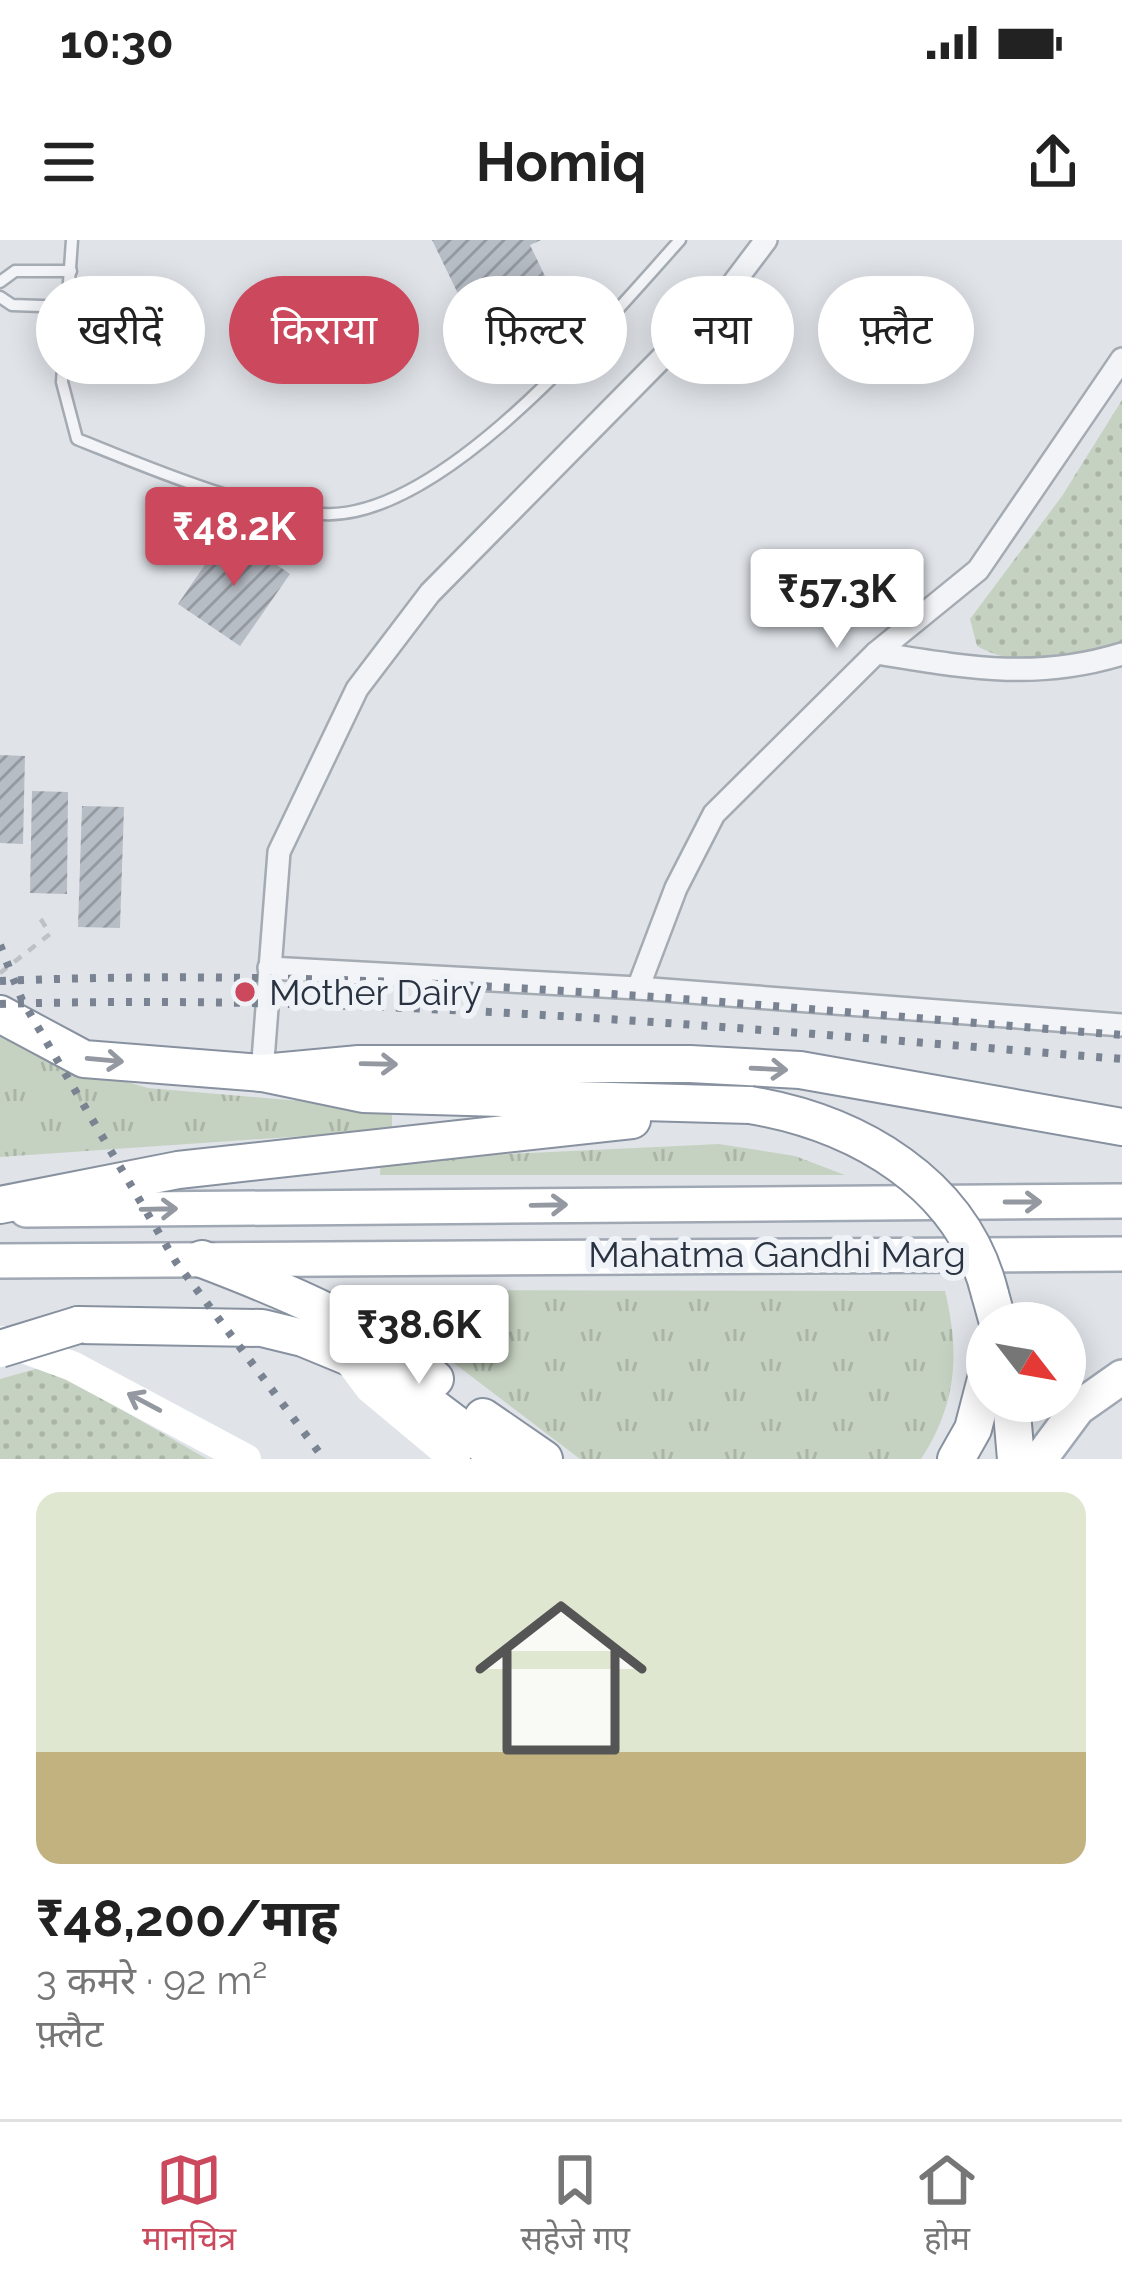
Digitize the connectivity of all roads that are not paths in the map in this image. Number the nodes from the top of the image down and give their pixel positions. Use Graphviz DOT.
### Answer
graph roads {
  1 [pos="72,240"];
  2 [pos="680,240"];
  3 [pos="766,240"];
  4 [pos="71,271"];
  5 [pos="71,276"];
  6 [pos="0,282"];
  7 [pos="0,297"];
  8 [pos="36,306"];
  9 [pos="1122,359"];
  10 [pos="63,384"];
  11 [pos="876,653"];
  12 [pos="1122,654"];
  13 [pos="268,968"];
  14 [pos="638,988"];
  15 [pos="0,1014"];
  16 [pos="1122,1025"];
  17 [pos="262,1073"];
  18 [pos="750,1105"];
  19 [pos="1122,1126"];
  20 [pos="1122,1201"];
  21 [pos="0,1208"];
  22 [pos="1122,1254"];
  23 [pos="202,1259"];
  24 [pos="0,1261"];
  25 [pos="990,1302"];
  26 [pos="0,1340"];
  27 [pos="0,1349"];
  28 [pos="343,1352"];
  29 [pos="1122,1377"];
  30 [pos="1013,1422"];
  31 [pos="246,1459"];
  32 [pos="455,1459"];
  33 [pos="502,1459"];
  34 [pos="544,1459"];
  35 [pos="1016,1459"];
  36 [pos="1040,1459"];
  1 -- 4 [label="lane"];
  2 -- 10 [label="lane"];
  3 -- 13 [label="street"];
  4 -- 5 [label="lane"];
  4 -- 6 [label="lane"];
  7 -- 8 [label="lane"];
  9 -- 11 [label="street"];
  11 -- 12 [label="street"];
  11 -- 14 [label="street"];
  13 -- 14 [label="street"];
  13 -- 17 [label="street"];
  14 -- 16 [label="street"];
  15 -- 17 [label="highway, one-way"];
  17 -- 18 [label="highway"];
  17 -- 19 [label="highway, one-way"];
  18 -- 21 [label="highway"];
  18 -- 25 [label="highway, bridge"];
  21 -- 20 [label="main road, Mahatma Gandhi Marg, one-way"];
  22 -- 23 [label="main road, Mahatma Gandhi Marg"];
  23 -- 24 [label="main road, Mahatma Gandhi Marg"];
  23 -- 34 [label="highway"];
  31 -- 26 [label="main road, one-way"];
  27 -- 28 [label="highway, bridge"];
  28 -- 32 [label="main road"];
  28 -- 33 [label="highway"];
  29 -- 36 [label="main road"];
  30 -- 35 [label="highway"];
}
